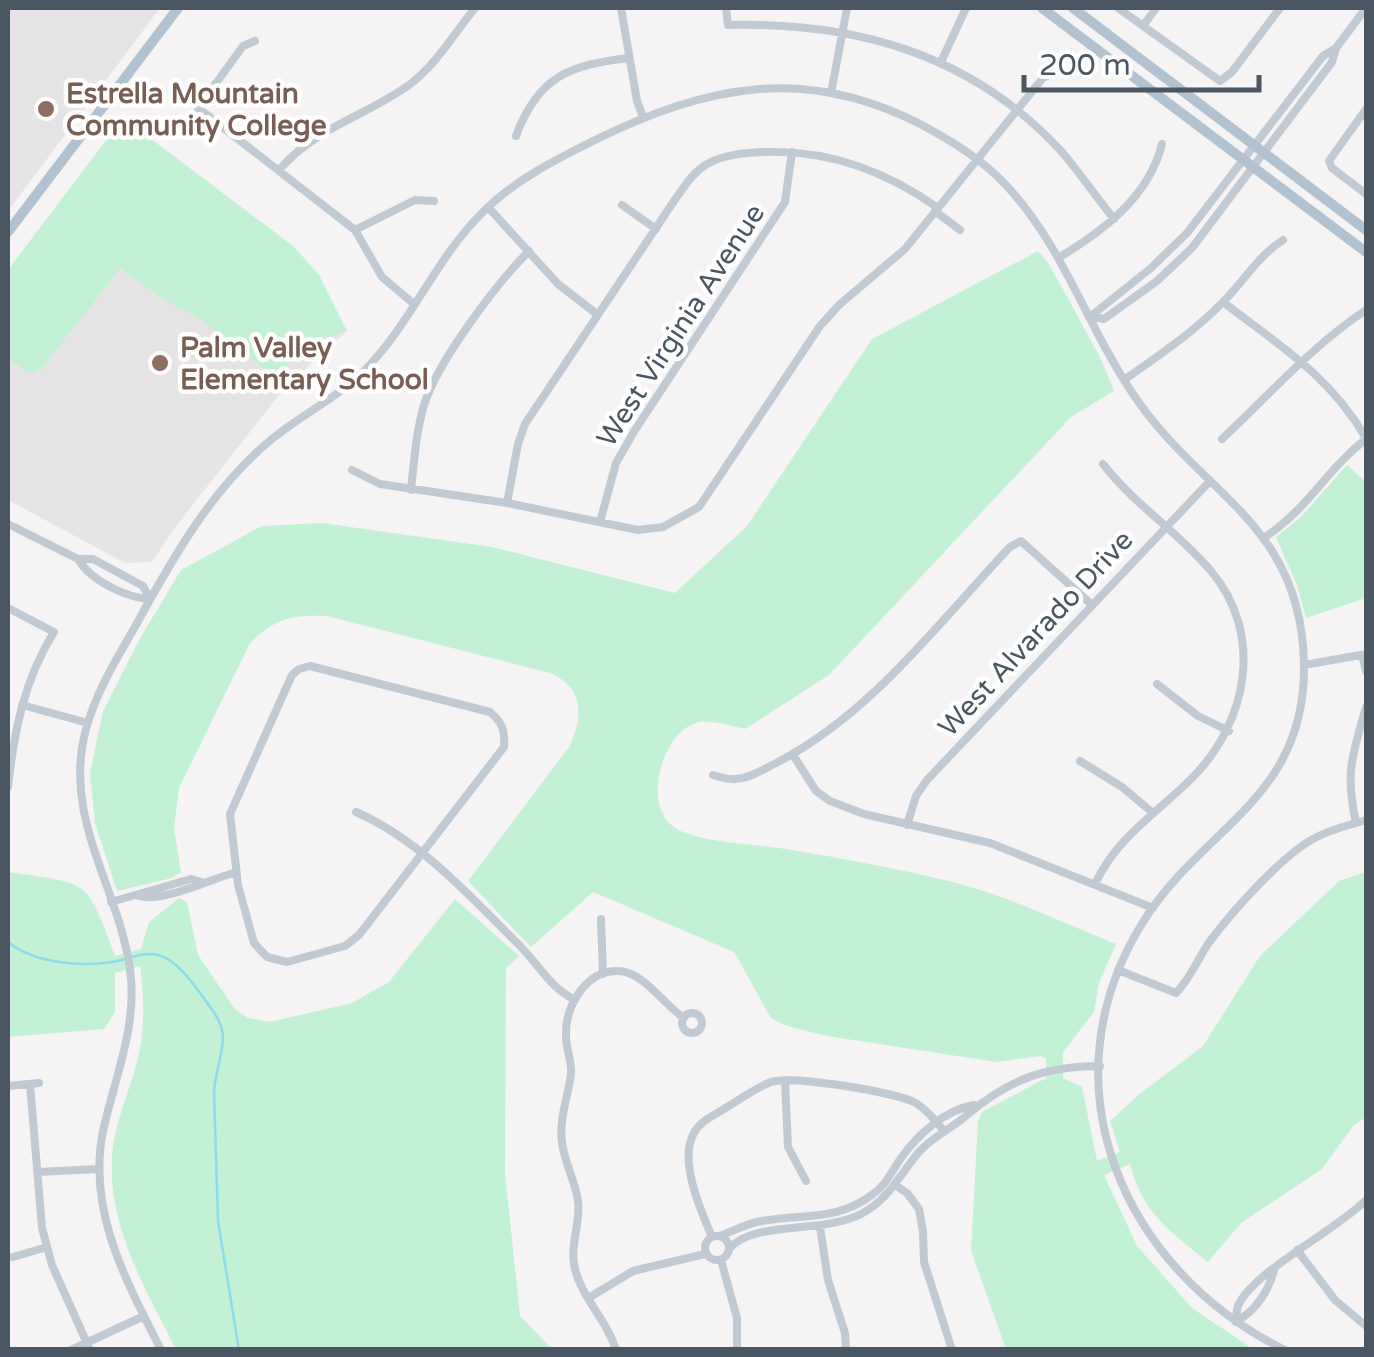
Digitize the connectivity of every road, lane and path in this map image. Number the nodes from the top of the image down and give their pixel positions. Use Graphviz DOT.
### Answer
graph roads {
  1 [pos="178,8"];
  2 [pos="475,8"];
  3 [pos="620,8"];
  4 [pos="726,8"];
  5 [pos="847,8"];
  6 [pos="966,8"];
  7 [pos="1042,8"];
  8 [pos="1074,8"];
  9 [pos="1118,8"];
  10 [pos="1156,8"];
  11 [pos="1280,8"];
  12 [pos="1366,8"];
  13 [pos="1142,26"];
  14 [pos="842,31"];
  15 [pos="254,41"];
  16 [pos="629,58"];
  17 [pos="941,62"];
  18 [pos="1060,70"];
  19 [pos="831,93"];
  20 [pos="1366,108"];
  21 [pos="1016,111"];
  22 [pos="643,117"];
  23 [pos="516,136"];
  24 [pos="1162,144"];
  25 [pos="1260,149"];
  26 [pos="792,152"];
  27 [pos="977,159"];
  28 [pos="1244,160"];
  29 [pos="1254,167"];
  30 [pos="279,170"];
  31 [pos="1366,194"];
  32 [pos="434,200"];
  33 [pos="622,205"];
  34 [pos="488,206"];
  35 [pos="937,209"];
  36 [pos="1114,219"];
  37 [pos="656,229"];
  38 [pos="355,230"];
  39 [pos="960,230"];
  40 [pos="1366,230"];
  41 [pos="8,232"];
  42 [pos="1283,240"];
  43 [pos="530,251"];
  44 [pos="1366,252"];
  45 [pos="1058,258"];
  46 [pos="1223,302"];
  47 [pos="414,304"];
  48 [pos="1366,310"];
  49 [pos="598,315"];
  50 [pos="1091,316"];
  51 [pos="1302,362"];
  52 [pos="1124,380"];
  53 [pos="1222,438"];
  54 [pos="1366,439"];
  55 [pos="1103,464"];
  56 [pos="352,470"];
  57 [pos="1210,481"];
  58 [pos="411,490"];
  59 [pos="507,503"];
  60 [pos="600,522"];
  61 [pos="8,524"];
  62 [pos="1165,527"];
  63 [pos="1265,537"];
  64 [pos="78,559"];
  65 [pos="150,598"];
  66 [pos="1091,604"];
  67 [pos="8,608"];
  68 [pos="1364,654"];
  69 [pos="1304,664"];
  70 [pos="1366,671"];
  71 [pos="1156,684"];
  72 [pos="22,704"];
  73 [pos="1366,708"];
  74 [pos="88,723"];
  75 [pos="1229,730"];
  76 [pos="792,755"];
  77 [pos="1080,761"];
  78 [pos="713,775"];
  79 [pos="8,787"];
  80 [pos="356,812"];
  81 [pos="1153,813"];
  82 [pos="1366,820"];
  83 [pos="1356,823"];
  84 [pos="907,825"];
  85 [pos="423,854"];
  86 [pos="236,872"];
  87 [pos="1095,884"];
  88 [pos="111,902"];
  89 [pos="1153,908"];
  90 [pos="602,919"];
  91 [pos="1118,970"];
  92 [pos="603,974"];
  93 [pos="575,1000"];
  94 [pos="684,1018"];
  95 [pos="1100,1066"];
  96 [pos="785,1080"];
  97 [pos="8,1086"];
  98 [pos="940,1126"];
  99 [pos="99,1169"];
  100 [pos="37,1172"];
  101 [pos="806,1181"];
  102 [pos="896,1185"];
  103 [pos="1366,1200"];
  104 [pos="820,1228"];
  105 [pos="716,1236"];
  106 [pos="47,1247"];
  107 [pos="729,1249"];
  108 [pos="1297,1250"];
  109 [pos="705,1254"];
  110 [pos="13,1257"];
  111 [pos="721,1260"];
  112 [pos="590,1298"];
  113 [pos="144,1316"];
  114 [pos="1236,1322"];
  115 [pos="1366,1326"];
  116 [pos="1261,1340"];
  117 [pos="88,1346"];
  118 [pos="71,1350"];
  119 [pos="160,1350"];
  120 [pos="616,1350"];
  121 [pos="737,1350"];
  122 [pos="846,1350"];
  123 [pos="952,1350"];
  124 [pos="1268,1350"];
  125 [pos="1285,1350"];
  1 -- 41 [label="main road"];
  2 -- 30 [label="street"];
  3 -- 16 [label="street"];
  4 -- 14 [label="street"];
  5 -- 14 [label="street"];
  6 -- 17 [label="street"];
  7 -- 28 [label="main road"];
  8 -- 25 [label="main road"];
  9 -- 13 [label="street"];
  10 -- 13 [label="street"];
  11 -- 13 [label="street"];
  12 -- 25 [label="street"];
  14 -- 17 [label="street"];
  14 -- 19 [label="street"];
  15 -- 30 [label="street"];
  16 -- 22 [label="street"];
  16 -- 23 [label="street"];
  17 -- 21 [label="street"];
  18 -- 21 [label="street"];
  19 -- 22 [label="street"];
  19 -- 27 [label="street"];
  20 -- 31 [label="street"];
  21 -- 27 [label="street"];
  21 -- 36 [label="street"];
  22 -- 34 [label="street"];
  24 -- 36 [label="street"];
  25 -- 28 [label="street"];
  25 -- 29 [label="street"];
  25 -- 40 [label="main road"];
  26 -- 35 [label="street"];
  26 -- 37 [label="street"];
  26 -- 60 [label="street, West Virginia Avenue"];
  27 -- 35 [label="street"];
  27 -- 45 [label="street"];
  28 -- 29 [label="main road"];
  28 -- 50 [label="street"];
  29 -- 44 [label="main road"];
  29 -- 50 [label="street"];
  30 -- 38 [label="street"];
  32 -- 38 [label="street"];
  33 -- 37 [label="street"];
  34 -- 43 [label="street"];
  34 -- 47 [label="street"];
  35 -- 39 [label="street"];
  35 -- 60 [label="street"];
  36 -- 45 [label="street"];
  37 -- 49 [label="street"];
  38 -- 47 [label="street"];
  42 -- 46 [label="street"];
  43 -- 49 [label="street"];
  43 -- 58 [label="street"];
  45 -- 50 [label="street"];
  46 -- 51 [label="street"];
  46 -- 52 [label="street"];
  47 -- 65 [label="street"];
  48 -- 51 [label="street"];
  49 -- 59 [label="street"];
  50 -- 52 [label="street"];
  51 -- 53 [label="street"];
  51 -- 54 [label="street"];
  52 -- 57 [label="street"];
  54 -- 63 [label="street"];
  55 -- 62 [label="street"];
  56 -- 58 [label="street"];
  57 -- 62 [label="street, West Alvarado Drive"];
  57 -- 63 [label="street"];
  58 -- 59 [label="street"];
  59 -- 60 [label="street"];
  61 -- 64 [label="street"];
  62 -- 66 [label="street, West Alvarado Drive"];
  62 -- 75 [label="street"];
  63 -- 69 [label="street"];
  64 -- 65 [label="street"];
  64 -- 65 [label="street"];
  65 -- 74 [label="street"];
  66 -- 76 [label="street"];
  66 -- 84 [label="street, West Alvarado Drive"];
  67 -- 72 [label="street"];
  68 -- 69 [label="street"];
  68 -- 70 [label="street"];
  69 -- 89 [label="street"];
  71 -- 75 [label="street"];
  72 -- 74 [label="street"];
  72 -- 79 [label="street"];
  73 -- 83 [label="street"];
  74 -- 88 [label="street"];
  75 -- 81 [label="street"];
  76 -- 78 [label="street"];
  76 -- 84 [label="street"];
  77 -- 81 [label="street"];
  80 -- 85 [label="street"];
  81 -- 87 [label="street"];
  82 -- 83 [label="street"];
  83 -- 91 [label="street"];
  84 -- 87 [label="street"];
  85 -- 86 [label="street"];
  85 -- 86 [label="street"];
  85 -- 93 [label="street"];
  86 -- 88 [label="street"];
  87 -- 89 [label="street"];
  88 -- 99 [label="street"];
  89 -- 91 [label="street"];
  90 -- 92 [label="street"];
  91 -- 95 [label="street"];
  92 -- 93 [label="street"];
  92 -- 94 [label="street"];
  93 -- 112 [label="street"];
  95 -- 98 [label="street"];
  95 -- 114 [label="street"];
  96 -- 98 [label="street"];
  96 -- 101 [label="street"];
  96 -- 105 [label="street"];
  97 -- 100 [label="street"];
  98 -- 102 [label="street"];
  98 -- 105 [label="street"];
  99 -- 100 [label="street"];
  99 -- 113 [label="street"];
  100 -- 106 [label="street"];
  102 -- 104 [label="street"];
  102 -- 123 [label="street"];
  103 -- 108 [label="street"];
  104 -- 107 [label="street"];
  104 -- 122 [label="street"];
  105 -- 107 [label="street"];
  105 -- 109 [label="street"];
  106 -- 110 [label="street"];
  106 -- 117 [label="street"];
  107 -- 111 [label="street"];
  108 -- 114 [label="street"];
  108 -- 115 [label="street"];
  109 -- 111 [label="street"];
  109 -- 112 [label="street"];
  111 -- 121 [label="street"];
  112 -- 120 [label="street"];
  113 -- 117 [label="street"];
  113 -- 119 [label="street"];
  114 -- 116 [label="street"];
  116 -- 124 [label="street"];
  116 -- 125 [label="street"];
  117 -- 118 [label="street"];
}
